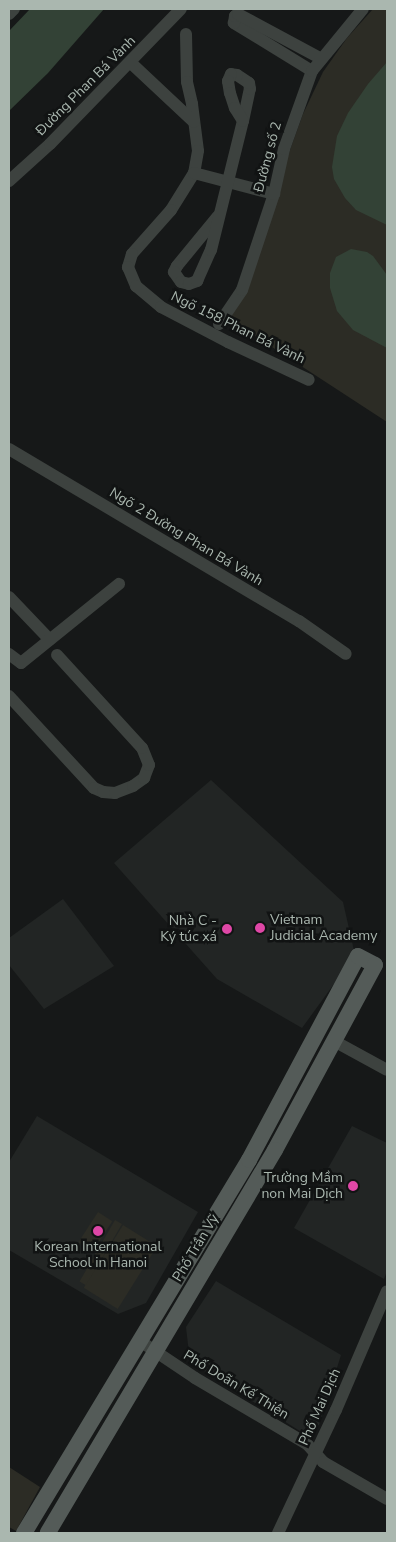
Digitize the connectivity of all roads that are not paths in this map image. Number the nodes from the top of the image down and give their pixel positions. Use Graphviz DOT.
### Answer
graph roads {
  1 [pos="14,9"];
  2 [pos="182,9"];
  3 [pos="363,9"];
  4 [pos="9,14"];
  5 [pos="186,34"];
  6 [pos="320,58"];
  7 [pos="131,63"];
  8 [pos="312,71"];
  9 [pos="243,121"];
  10 [pos="194,122"];
  11 [pos="194,173"];
  12 [pos="9,181"];
  13 [pos="227,181"];
  14 [pos="274,194"];
  15 [pos="218,216"];
  16 [pos="219,324"];
  17 [pos="309,380"];
  18 [pos="9,449"];
  19 [pos="119,584"];
  20 [pos="9,597"];
  21 [pos="50,640"];
  22 [pos="9,654"];
  23 [pos="346,654"];
  24 [pos="57,655"];
  25 [pos="10,691"];
  26 [pos="318,1032"];
  27 [pos="334,1041"];
  28 [pos="387,1070"];
  29 [pos="387,1291"];
  30 [pos="140,1341"];
  31 [pos="154,1351"];
  32 [pos="316,1455"];
  33 [pos="387,1499"];
  34 [pos="24,1533"];
  35 [pos="48,1533"];
  36 [pos="278,1533"];
  1 -- 4 [label="street"];
  2 -- 7 [label="street, Đường Phan Bá Vành"];
  3 -- 6 [label="street, Đường số 2"];
  5 -- 10 [label="street, Ngõ 158 Phan Bá Vành"];
  6 -- 8 [label="street, Đường số 2"];
  6 -- 8 [label="street"];
  7 -- 10 [label="street"];
  7 -- 12 [label="street, Đường Phan Bá Vành"];
  8 -- 14 [label="street, Đường số 2"];
  9 -- 13 [label="street"];
  10 -- 11 [label="street, Ngõ 158 Phan Bá Vành"];
  11 -- 13 [label="street"];
  11 -- 17 [label="street, Ngõ 158 Phan Bá Vành"];
  13 -- 14 [label="street"];
  13 -- 15 [label="street"];
  14 -- 16 [label="street, Đường số 2"];
  15 -- 15 [label="street"];
  18 -- 23 [label="street, Ngõ 2 Đường Phan Bá Vành"];
  19 -- 21 [label="street"];
  20 -- 21 [label="street"];
  21 -- 22 [label="street"];
  24 -- 25 [label="street"];
  26 -- 27 [label="main road"];
  26 -- 27 [label="main road, Phố Trần Vỹ"];
  26 -- 30 [label="main road, Phố Trần Vỹ"];
  27 -- 28 [label="street"];
  27 -- 31 [label="main road, Phố Trần Vỹ"];
  29 -- 32 [label="street, Phố Mai Dịch"];
  30 -- 31 [label="street, Phố Doãn Kế Thiện"];
  30 -- 34 [label="main road, Phố Trần Vỹ"];
  31 -- 32 [label="street, Phố Doãn Kế Thiện"];
  31 -- 35 [label="main road, Phố Trần Vỹ"];
  32 -- 33 [label="street, Phố Doãn Kế Thiện"];
  32 -- 36 [label="street, Phố Mai Dịch"];
}
